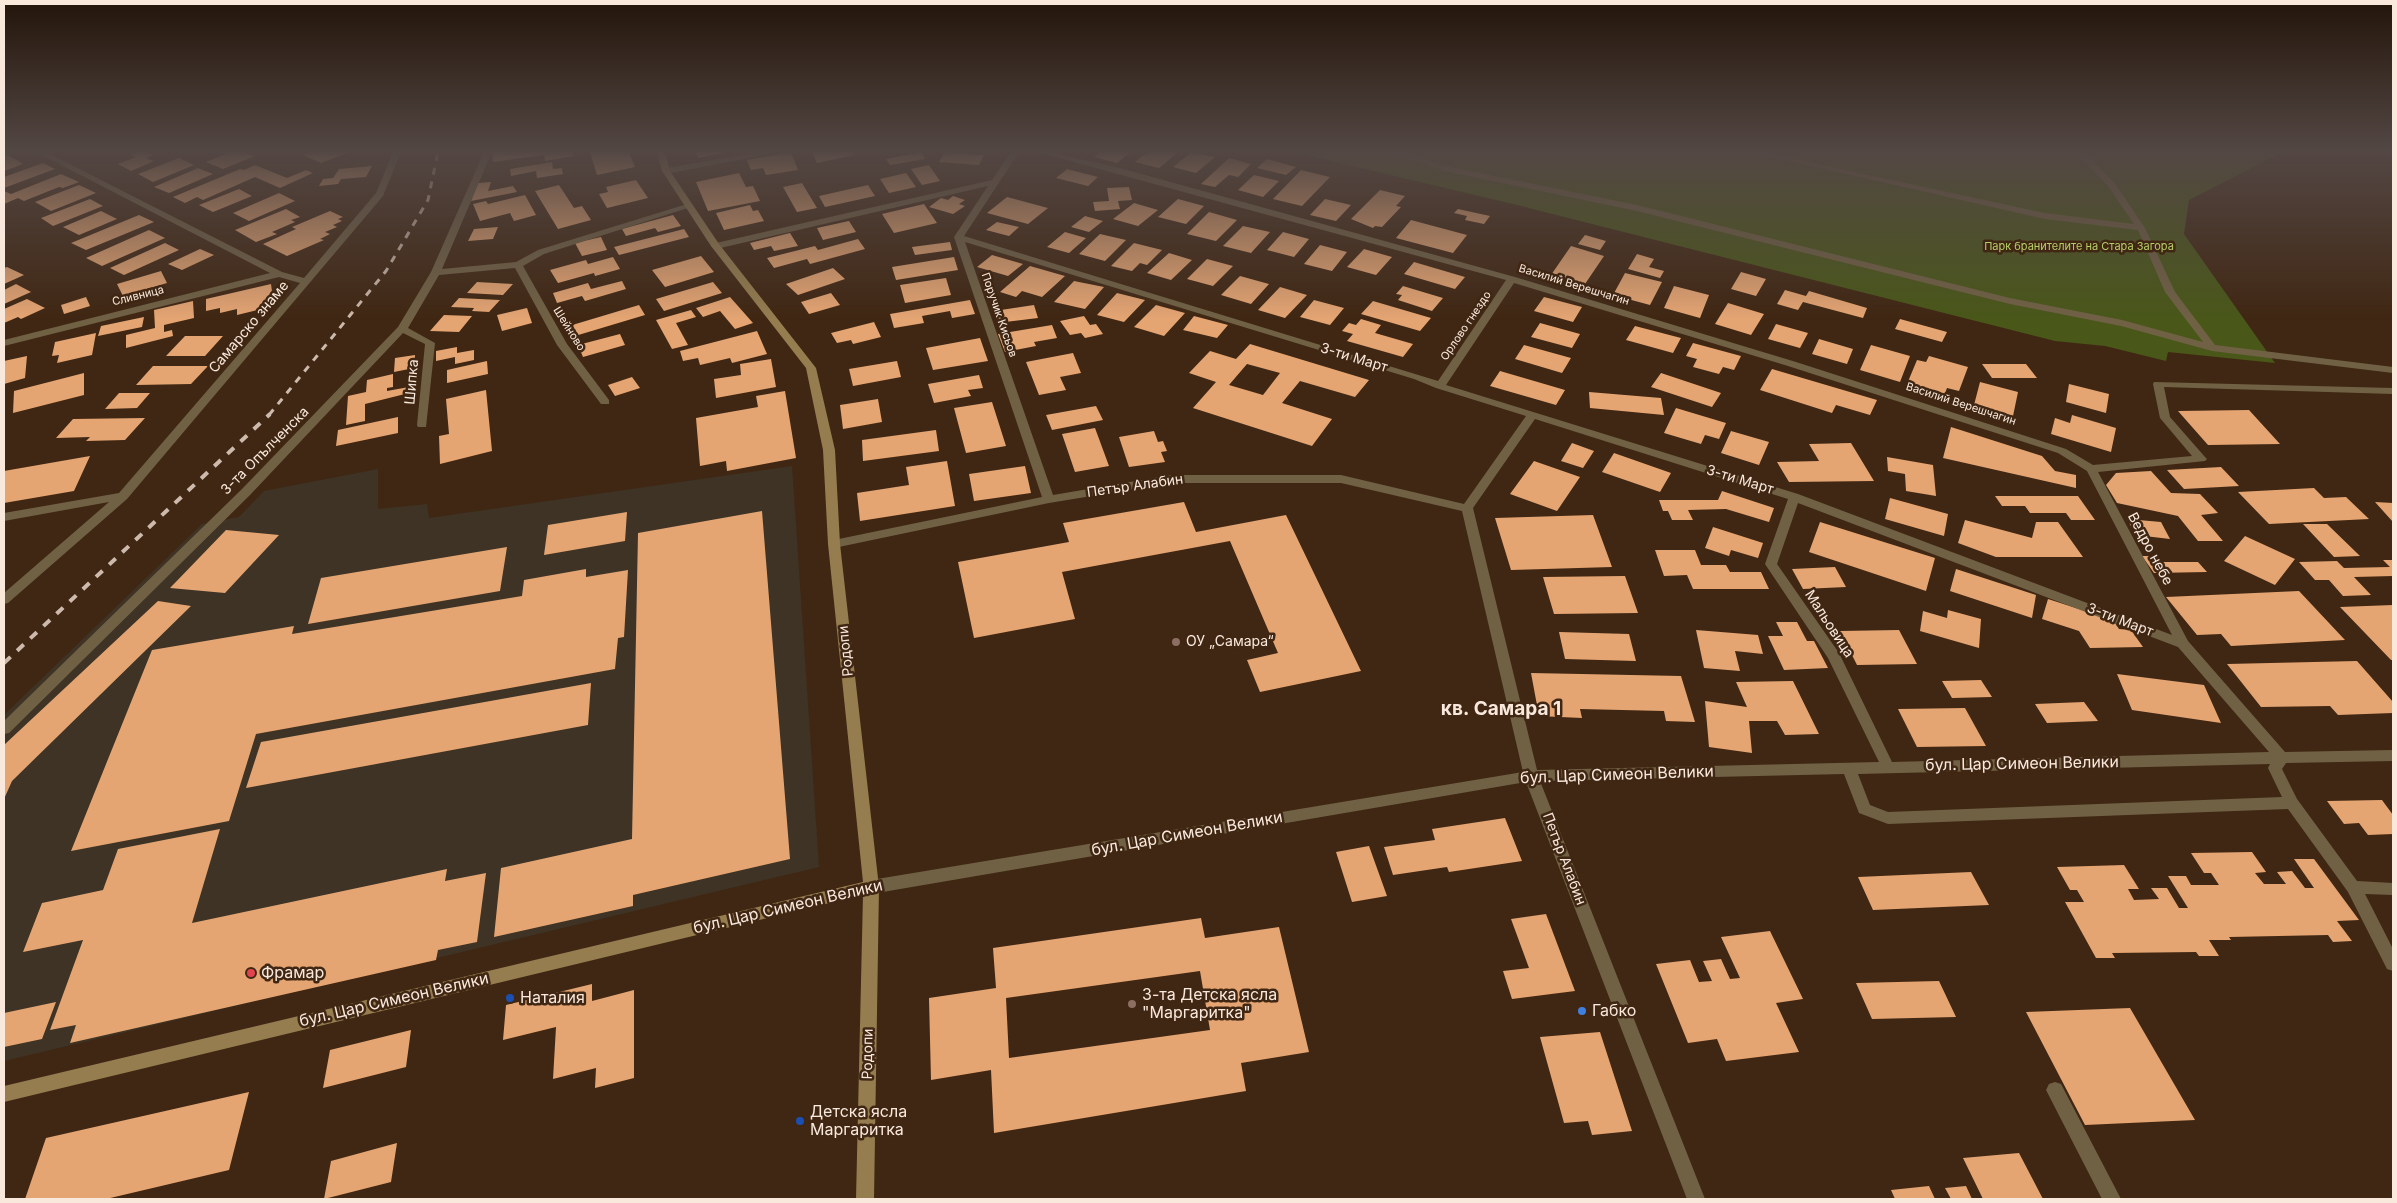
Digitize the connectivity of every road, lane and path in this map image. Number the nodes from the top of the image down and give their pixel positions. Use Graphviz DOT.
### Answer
graph roads {
  1 [pos="150,208"];
  2 [pos="368,208"];
  3 [pos="464,208"];
  4 [pos="683,208"];
  5 [pos="691,208"];
  6 [pos="882,208"];
  7 [pos="978,208"];
  8 [pos="1255,208"];
  9 [pos="1638,208"];
  10 [pos="2010,208"];
  11 [pos="2127,208"];
  12 [pos="2141,228"];
  13 [pos="959,236"];
  14 [pos="716,246"];
  15 [pos="518,265"];
  16 [pos="436,272"];
  17 [pos="279,274"];
  18 [pos="1512,279"];
  19 [pos="306,282"];
  20 [pos="402,329"];
  21 [pos="4,342"];
  22 [pos="2212,348"];
  23 [pos="2393,370"];
  24 [pos="1440,386"];
  25 [pos="2393,391"];
  26 [pos="605,402"];
  27 [pos="1532,415"];
  28 [pos="422,425"];
  29 [pos="2091,469"];
  30 [pos="123,496"];
  31 [pos="1794,497"];
  32 [pos="1048,499"];
  33 [pos="1468,508"];
  34 [pos="4,517"];
  35 [pos="834,544"];
  36 [pos="4,600"];
  37 [pos="2183,644"];
  38 [pos="4,729"];
  39 [pos="2393,755"];
  40 [pos="2282,758"];
  41 [pos="1888,767"];
  42 [pos="1849,768"];
  43 [pos="1531,776"];
  44 [pos="2292,803"];
  45 [pos="871,887"];
  46 [pos="2353,887"];
  47 [pos="2393,888"];
  48 [pos="2393,964"];
  49 [pos="2055,1090"];
  50 [pos="4,1094"];
  51 [pos="866,1199"];
  52 [pos="1696,1199"];
  53 [pos="2112,1199"];
  1 -- 17 [label="street, Самарско знаме"];
  2 -- 19 [label="street"];
  3 -- 16 [label="street, 3-та Опълченска"];
  4 -- 15 [label="street"];
  5 -- 14 [label="street, Родопи"];
  6 -- 14 [label="street"];
  7 -- 13 [label="street"];
  8 -- 18 [label="street, Василий Верешчагин"];
  9 -- 22 [label="street"];
  10 -- 12 [label="street"];
  11 -- 12 [label="street"];
  12 -- 22 [label="street"];
  13 -- 24 [label="street, 3-ти Март"];
  13 -- 32 [label="street, Поручик Кисьов"];
  14 -- 35 [label="street, Родопи"];
  15 -- 16 [label="street"];
  15 -- 26 [label="street, Шейново"];
  16 -- 20 [label="street, 3-та Опълченска"];
  17 -- 19 [label="street, Самарско знаме"];
  17 -- 21 [label="street, Сливница"];
  18 -- 24 [label="street, Орлово гнездо"];
  18 -- 29 [label="street, Василий Верешчагин"];
  19 -- 30 [label="street, Самарско знаме"];
  20 -- 28 [label="street, Шипка"];
  20 -- 38 [label="street, 3-та Опълченска"];
  22 -- 23 [label="street"];
  24 -- 27 [label="street, 3-ти Март"];
  25 -- 29 [label="street"];
  27 -- 31 [label="street, 3-ти Март"];
  27 -- 33 [label="street"];
  29 -- 37 [label="street, Ведро небе"];
  30 -- 34 [label="street"];
  30 -- 36 [label="street, Самарско знаме"];
  31 -- 37 [label="street, 3-ти Март"];
  31 -- 41 [label="street, Мальовица"];
  32 -- 33 [label="street, Петър Алабин"];
  32 -- 35 [label="street, Петър Алабин"];
  33 -- 43 [label="street, Петър Алабин"];
  35 -- 45 [label="street, Родопи"];
  37 -- 40 [label="street, 3-ти Март"];
  39 -- 40 [label="street, бул. Цар Симеон Велики"];
  40 -- 41 [label="street, бул. Цар Симеон Велики"];
  40 -- 44 [label="street"];
  41 -- 42 [label="street, бул. Цар Симеон Велики"];
  42 -- 43 [label="street, бул. Цар Симеон Велики"];
  42 -- 44 [label="street"];
  43 -- 45 [label="street, бул. Цар Симеон Велики"];
  43 -- 52 [label="street, Петър Алабин"];
  44 -- 46 [label="street"];
  45 -- 50 [label="street, бул. Цар Симеон Велики"];
  45 -- 51 [label="street, Родопи"];
  46 -- 47 [label="street"];
  46 -- 48 [label="street"];
  49 -- 53 [label="street"];
}
